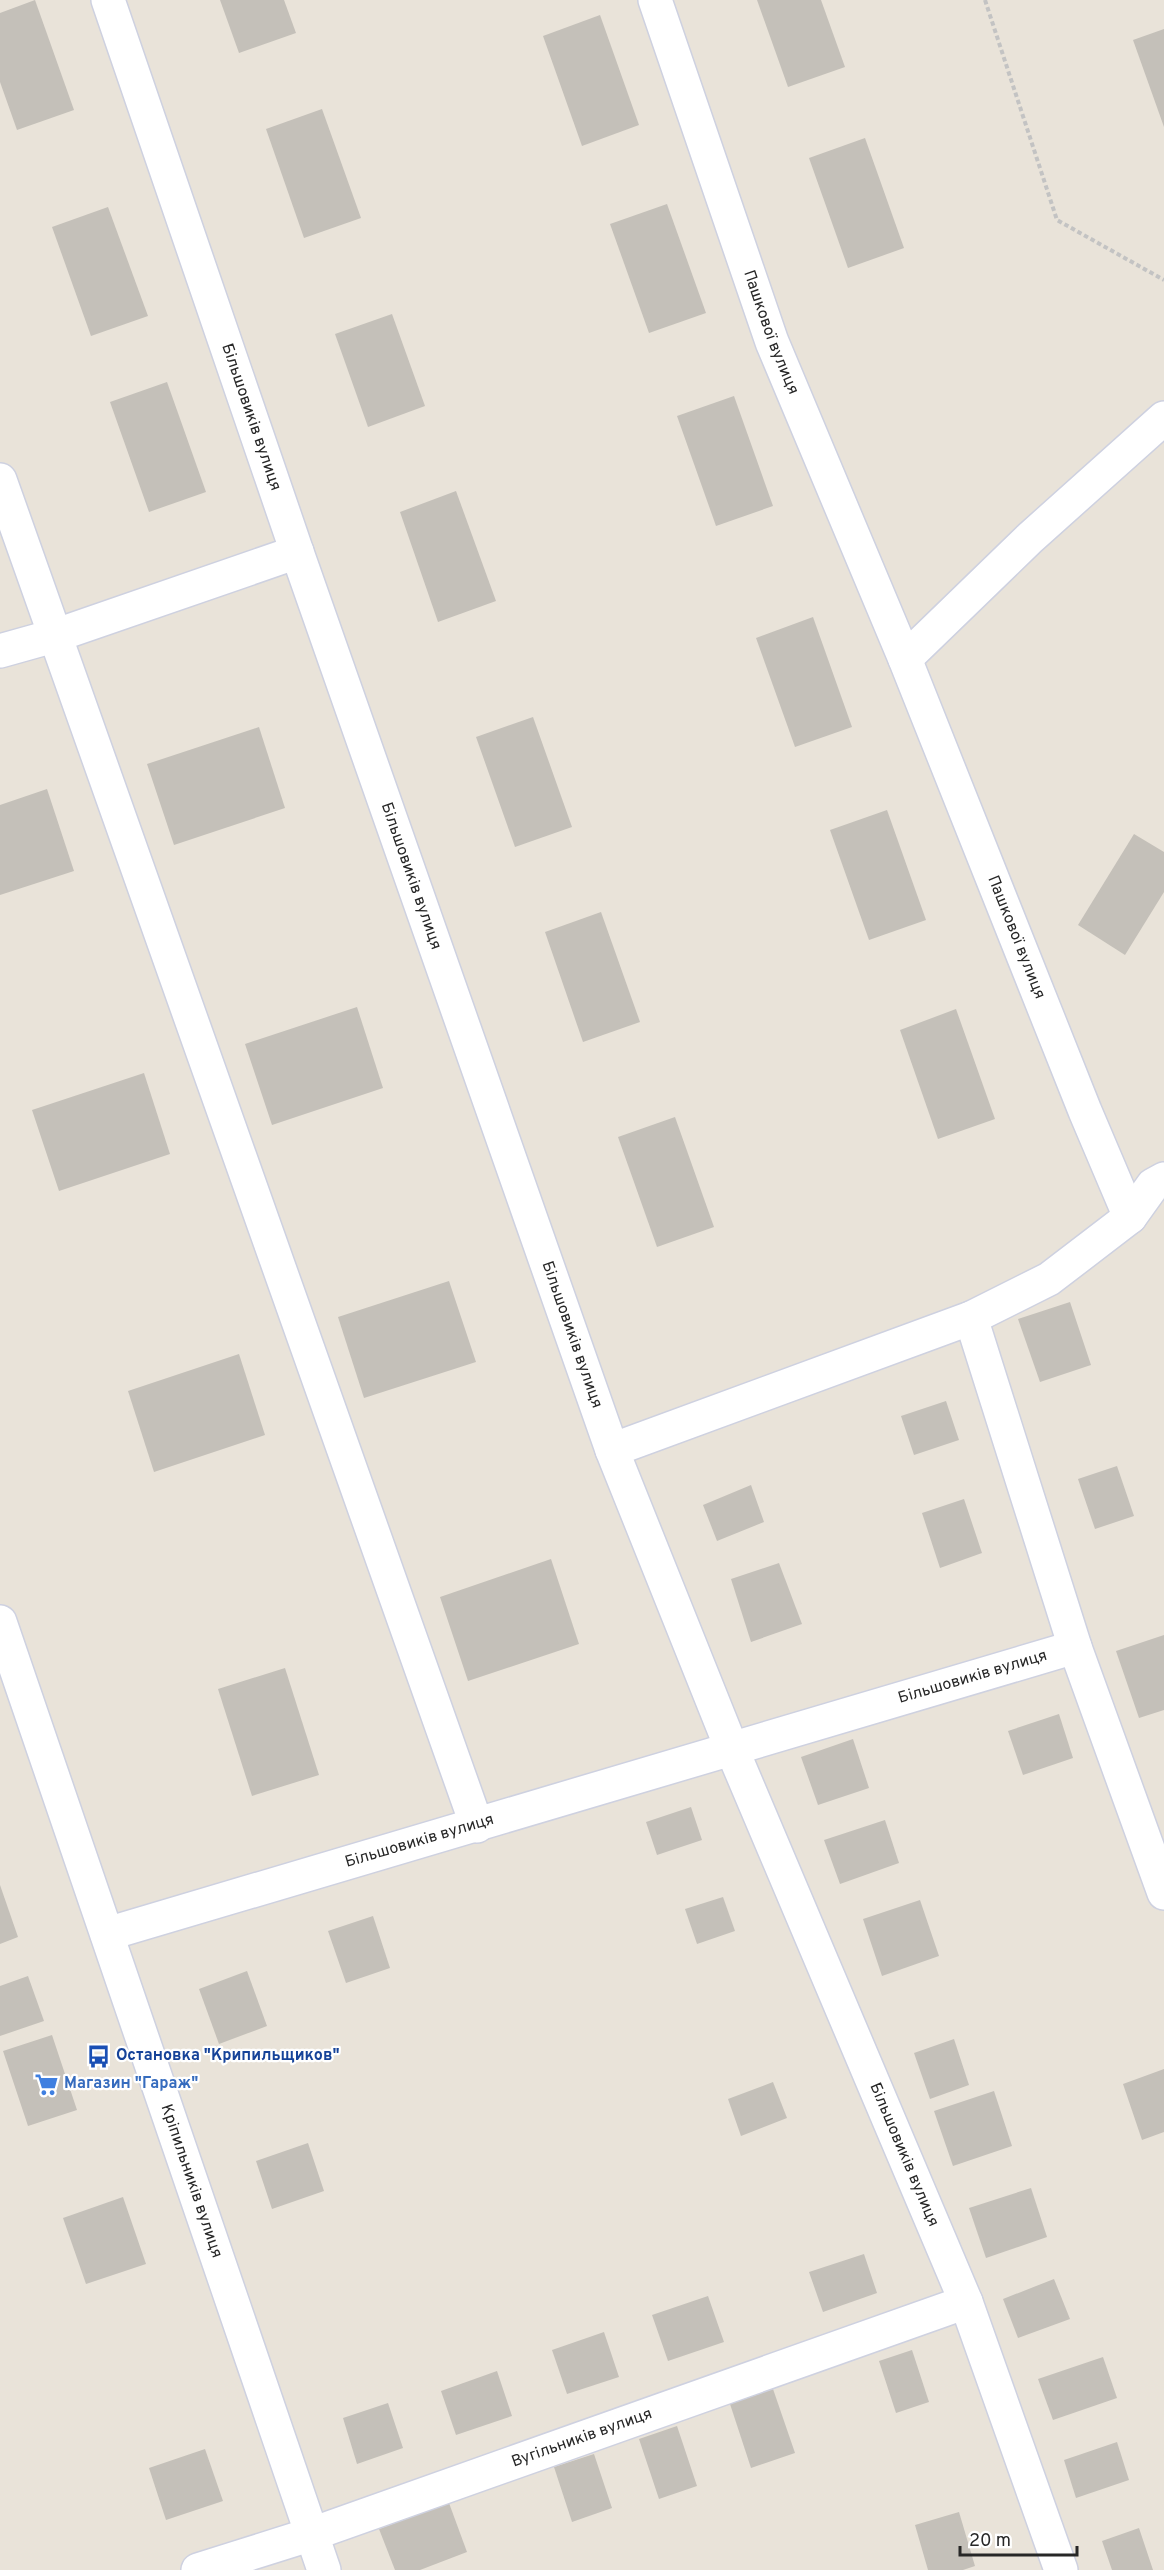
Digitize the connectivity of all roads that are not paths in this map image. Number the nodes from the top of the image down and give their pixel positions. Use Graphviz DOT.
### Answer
graph roads {
  1 [pos="108,0"];
  2 [pos="655,0"];
  3 [pos="1164,418"];
  4 [pos="0,480"];
  5 [pos="297,552"];
  6 [pos="57,635"];
  7 [pos="0,651"];
  8 [pos="905,658"];
  9 [pos="1164,1179"];
  10 [pos="1130,1217"];
  11 [pos="971,1318"];
  12 [pos="612,1450"];
  13 [pos="3,1642"];
  14 [pos="1075,1647"];
  15 [pos="731,1747"];
  16 [pos="477,1826"];
  17 [pos="1164,1893"];
  18 [pos="107,1934"];
  19 [pos="966,2302"];
  20 [pos="312,2534"];
  21 [pos="198,2570"];
  22 [pos="324,2570"];
  23 [pos="1061,2570"];
  1 -- 5 [label="street, Більшовиків вулиця"];
  2 -- 8 [label="street, Пашкової вулиця"];
  3 -- 8 [label="street"];
  4 -- 6 [label="street"];
  5 -- 6 [label="street"];
  5 -- 12 [label="street, Більшовиків вулиця"];
  6 -- 7 [label="street"];
  6 -- 16 [label="street"];
  8 -- 10 [label="street, Пашкової вулиця"];
  9 -- 10 [label="street"];
  10 -- 11 [label="street"];
  11 -- 12 [label="street"];
  11 -- 14 [label="street"];
  12 -- 15 [label="street, Більшовиків вулиця"];
  13 -- 18 [label="street, Кріпильників вулиця"];
  14 -- 15 [label="street, Більшовиків вулиця"];
  14 -- 17 [label="street"];
  15 -- 16 [label="street, Більшовиків вулиця"];
  15 -- 19 [label="street, Більшовиків вулиця"];
  16 -- 18 [label="street, Більшовиків вулиця"];
  18 -- 20 [label="street, Кріпильників вулиця"];
  19 -- 20 [label="street, Вугільників вулиця"];
  19 -- 23 [label="street, Більшовиків вулиця"];
  20 -- 21 [label="street, Вугільників вулиця"];
  20 -- 22 [label="street, Кріпильників вулиця"];
}
